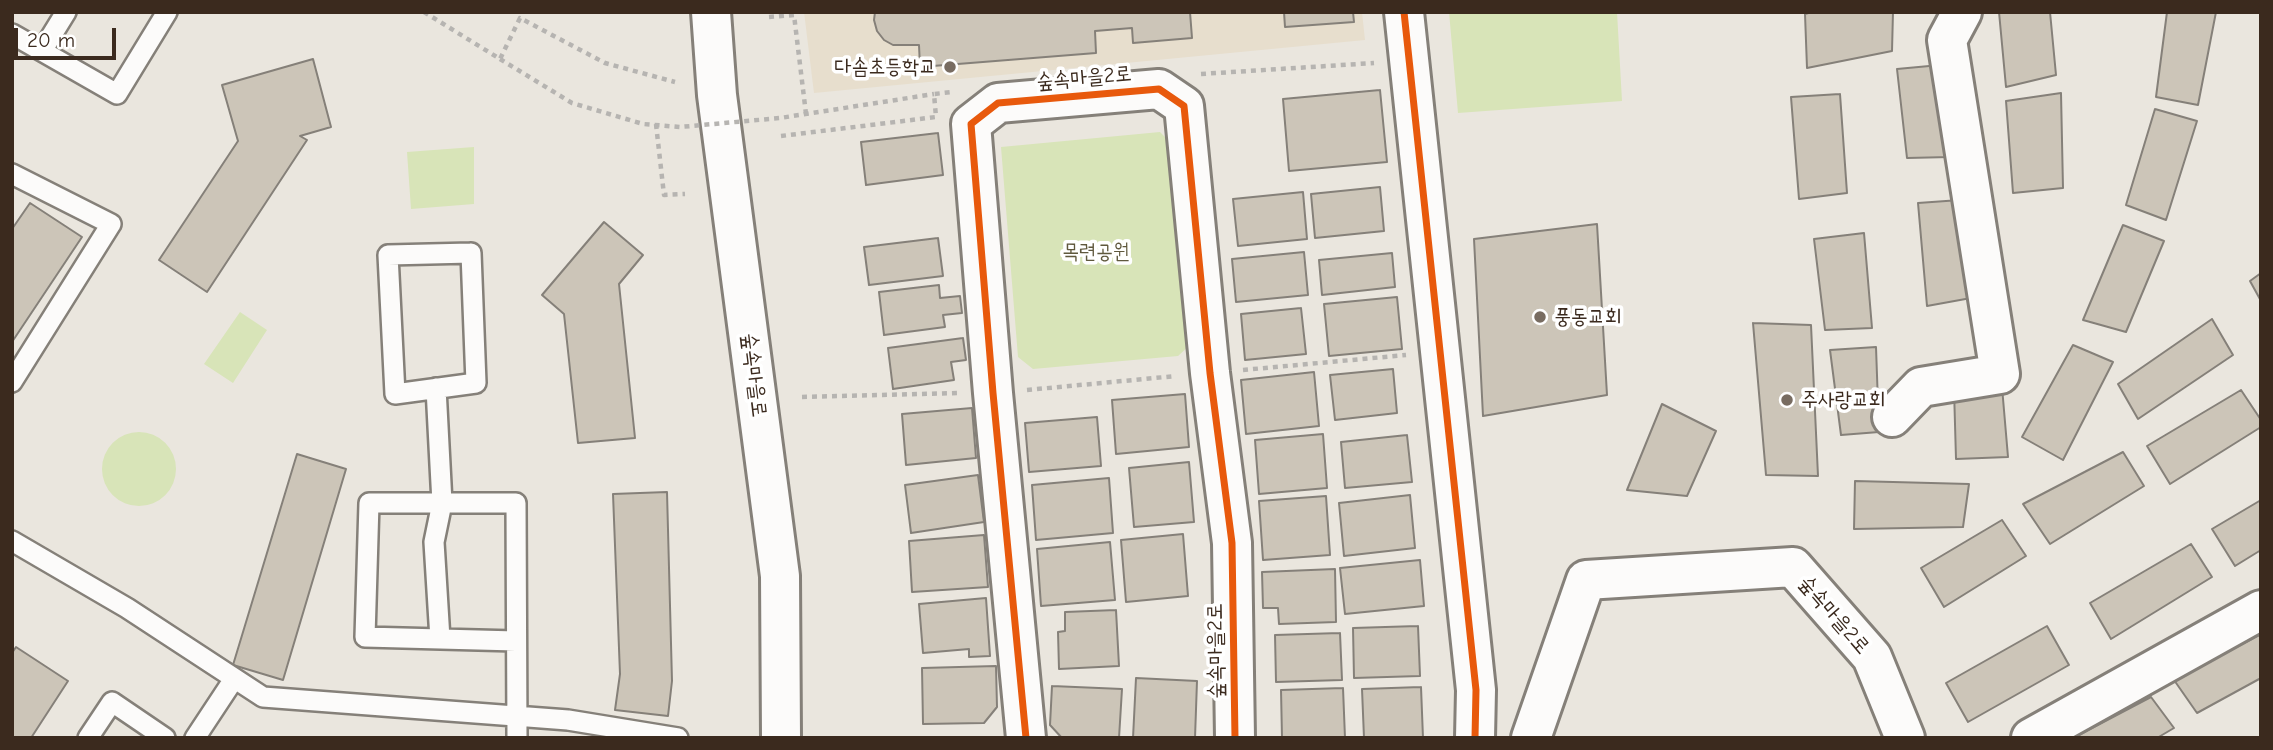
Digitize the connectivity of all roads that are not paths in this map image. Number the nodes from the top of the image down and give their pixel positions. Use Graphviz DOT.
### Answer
graph roads {
  1 [pos="66,12"];
  2 [pos="167,12"];
  3 [pos="711,12"];
  4 [pos="1404,12"];
  5 [pos="1962,12"];
  6 [pos="12,34"];
  7 [pos="42,51"];
  8 [pos="12,174"];
  9 [pos="12,382"];
  10 [pos="436,388"];
  11 [pos="1892,417"];
  12 [pos="442,503"];
  13 [pos="12,541"];
  14 [pos="2261,610"];
  15 [pos="440,639"];
  16 [pos="516,642"];
  17 [pos="234,678"];
  18 [pos="517,716"];
  19 [pos="88,738"];
  20 [pos="166,738"];
  21 [pos="195,738"];
  22 [pos="517,738"];
  23 [pos="678,738"];
  24 [pos="780,738"];
  25 [pos="1026,738"];
  26 [pos="1235,738"];
  27 [pos="1475,738"];
  28 [pos="1531,738"];
  29 [pos="1905,738"];
  30 [pos="2031,738"];
  1 -- 7 [label="lane"];
  2 -- 7 [label="lane"];
  3 -- 24 [label="street, 숲속마을로"];
  4 -- 27 [label="street"];
  5 -- 11 [label="street"];
  6 -- 7 [label="lane"];
  8 -- 9 [label="lane"];
  10 -- 10 [label="lane"];
  10 -- 12 [label="lane"];
  12 -- 15 [label="lane"];
  12 -- 15 [label="lane"];
  12 -- 16 [label="lane"];
  13 -- 17 [label="lane"];
  14 -- 30 [label="street"];
  15 -- 16 [label="lane"];
  16 -- 18 [label="lane"];
  17 -- 18 [label="lane"];
  17 -- 21 [label="lane"];
  18 -- 22 [label="lane"];
  18 -- 23 [label="lane"];
  19 -- 20 [label="lane"];
  25 -- 26 [label="street, 숲속마을2로"];
  28 -- 29 [label="street, 숲속마을2로"];
}
